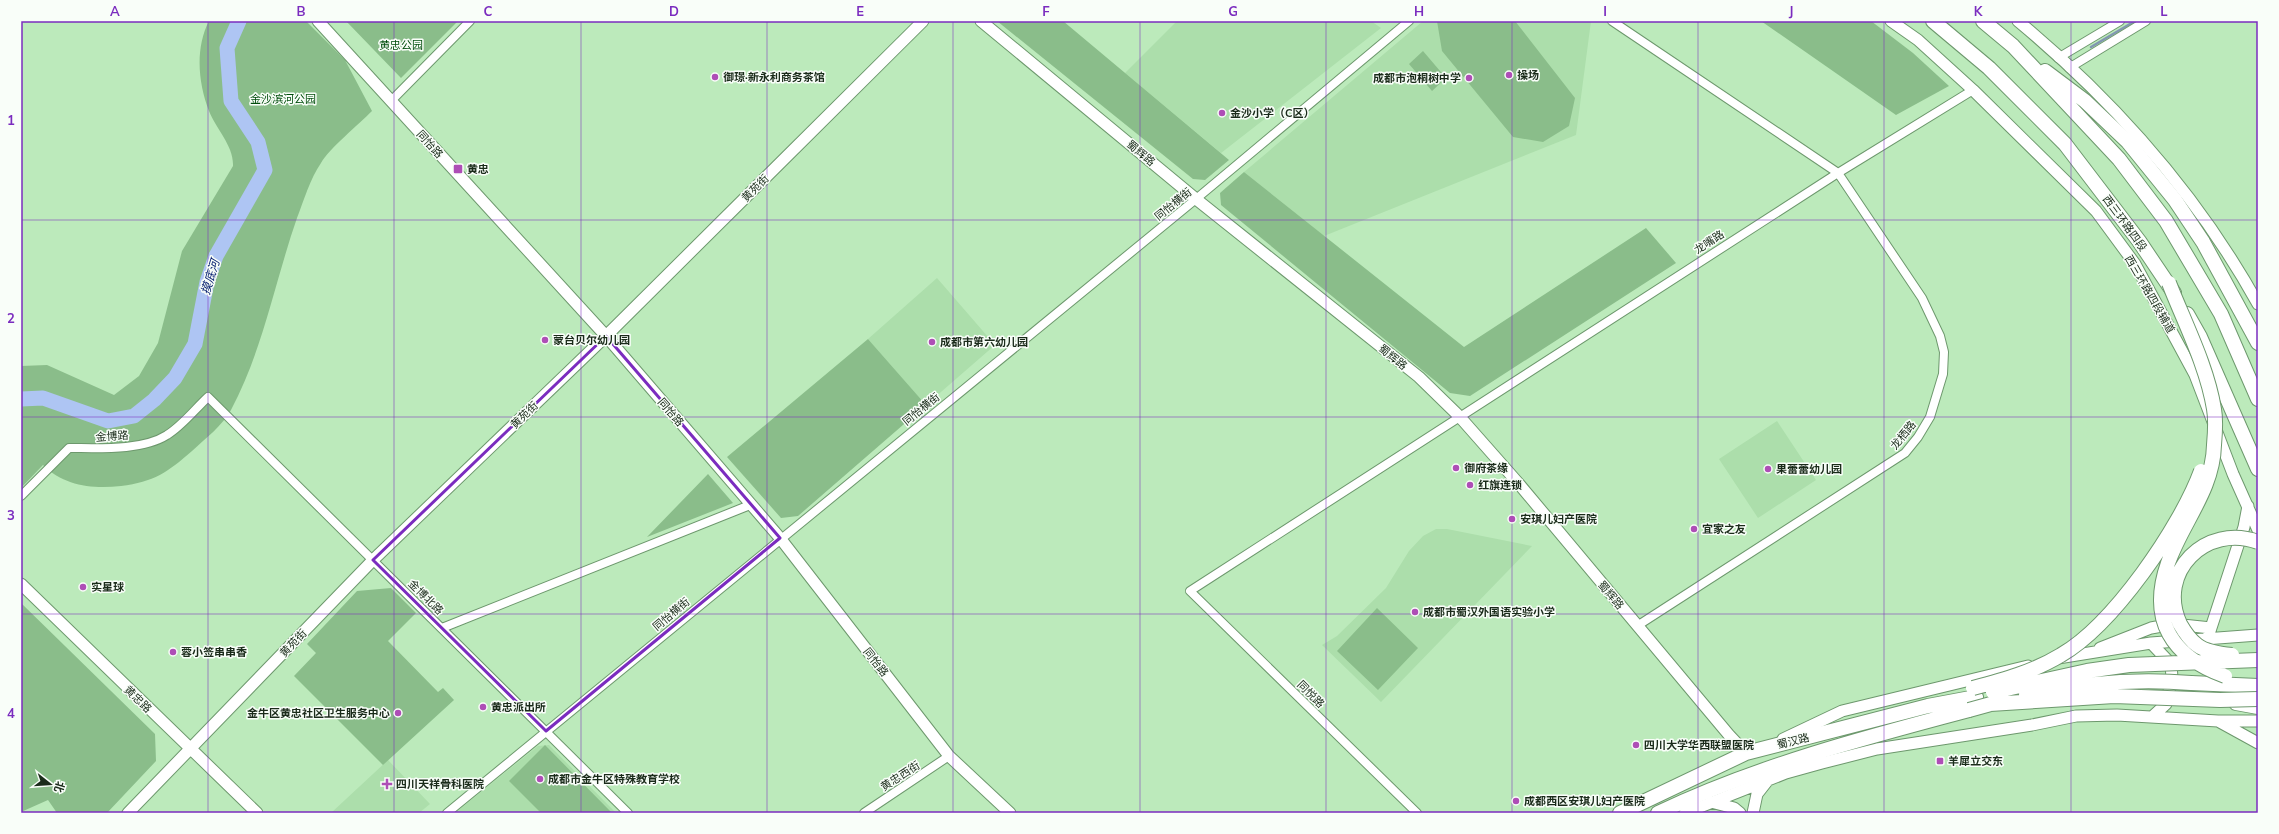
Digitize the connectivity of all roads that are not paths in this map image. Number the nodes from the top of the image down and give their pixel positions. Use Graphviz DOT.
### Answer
graph roads {
  1 [pos="318,21"];
  2 [pos="470,21"];
  3 [pos="922,21"];
  4 [pos="981,21"];
  5 [pos="1410,21"];
  6 [pos="1612,21"];
  7 [pos="1891,21"];
  8 [pos="1933,21"];
  9 [pos="1983,21"];
  10 [pos="2018,21"];
  11 [pos="2120,21"];
  12 [pos="2146,21"];
  13 [pos="2012,46"];
  14 [pos="2058,58"];
  15 [pos="2069,68"];
  16 [pos="1974,90"];
  17 [pos="391,101"];
  18 [pos="1838,172"];
  19 [pos="1196,199"];
  20 [pos="2169,284"];
  21 [pos="2258,304"];
  22 [pos="606,336"];
  23 [pos="2258,343"];
  24 [pos="208,397"];
  25 [pos="2258,399"];
  26 [pos="2214,410"];
  27 [pos="1459,416"];
  28 [pos="2258,469"];
  29 [pos="21,496"];
  30 [pos="750,505"];
  31 [pos="2248,506"];
  32 [pos="2258,530"];
  33 [pos="780,538"];
  34 [pos="2258,542"];
  35 [pos="374,560"];
  36 [pos="21,584"];
  37 [pos="1190,591"];
  38 [pos="1637,626"];
  39 [pos="442,628"];
  40 [pos="2210,632"];
  41 [pos="2258,635"];
  42 [pos="2151,643"];
  43 [pos="2089,652"];
  44 [pos="2258,656"];
  45 [pos="2258,660"];
  46 [pos="2258,682"];
  47 [pos="2258,686"];
  48 [pos="1974,693"];
  49 [pos="2258,699"];
  50 [pos="2220,700"];
  51 [pos="1990,704"];
  52 [pos="2258,707"];
  53 [pos="2154,716"];
  54 [pos="2218,721"];
  55 [pos="2258,721"];
  56 [pos="546,731"];
  57 [pos="2258,743"];
  58 [pos="1762,749"];
  59 [pos="190,750"];
  60 [pos="1746,752"];
  61 [pos="949,756"];
  62 [pos="1769,779"];
  63 [pos="1710,802"];
  64 [pos="128,813"];
  65 [pos="257,813"];
  66 [pos="447,813"];
  67 [pos="628,813"];
  68 [pos="864,813"];
  69 [pos="1010,813"];
  70 [pos="1417,813"];
  71 [pos="1620,813"];
  72 [pos="1658,813"];
  73 [pos="1685,813"];
  74 [pos="1740,813"];
  75 [pos="1753,813"];
  1 -- 17 [label="street, 同怡路"];
  2 -- 17 [label="street"];
  3 -- 22 [label="street, 黄苑街"];
  4 -- 19 [label="street, 蜀辉路"];
  5 -- 19 [label="street, 同怡横街"];
  6 -- 18 [label="street"];
  7 -- 16 [label="street, 西三环路四段辅道"];
  8 -- 20 [label="highway, 西三环路四段"];
  9 -- 13 [label="highway"];
  10 -- 14 [label="street"];
  11 -- 14 [label="street"];
  12 -- 15 [label="street"];
  13 -- 23 [label="highway"];
  13 -- 25 [label="highway"];
  14 -- 15 [label="street"];
  15 -- 21 [label="street"];
  16 -- 18 [label="street, 龙嘴路"];
  16 -- 31 [label="street, 西三环路四段辅道"];
  17 -- 22 [label="street, 同怡路"];
  18 -- 27 [label="street, 龙嘴路"];
  18 -- 38 [label="street, 龙栖路"];
  19 -- 27 [label="street, 蜀辉路"];
  19 -- 33 [label="street, 同怡横街"];
  20 -- 26 [label="highway, bridge"];
  20 -- 28 [label="highway, 西三环路四段, bridge"];
  22 -- 30 [label="street, 同怡路"];
  22 -- 35 [label="street, 黄苑街"];
  24 -- 29 [label="street, 金博路"];
  24 -- 35 [label="street, 金博北路"];
  26 -- 46 [label="highway, bridge"];
  26 -- 48 [label="highway, bridge"];
  27 -- 37 [label="street, 龙嘴路"];
  27 -- 38 [label="street, 蜀辉路"];
  30 -- 33 [label="street, 同怡路"];
  30 -- 39 [label="street"];
  31 -- 32 [label="street, 西三环路四段辅道"];
  31 -- 40 [label="street"];
  33 -- 56 [label="street, 同怡横街"];
  33 -- 61 [label="street, 同怡路"];
  34 -- 44 [label="highway, bridge"];
  35 -- 39 [label="street, 金博北路"];
  35 -- 59 [label="street, 黄苑街"];
  36 -- 59 [label="street, 黄忠路"];
  37 -- 70 [label="street, 同悦路"];
  38 -- 60 [label="street, 蜀辉路"];
  39 -- 56 [label="street, 金博北路"];
  40 -- 41 [label="street"];
  40 -- 42 [label="street"];
  40 -- 43 [label="street"];
  42 -- 43 [label="street"];
  42 -- 53 [label="street"];
  43 -- 58 [label="street"];
  45 -- 48 [label="highway, bridge"];
  47 -- 51 [label="highway, bridge"];
  48 -- 58 [label="highway, 蜀汉路"];
  49 -- 50 [label="highway, bridge"];
  50 -- 51 [label="highway, bridge"];
  50 -- 52 [label="highway, bridge"];
  51 -- 72 [label="highway, 蜀汉路, bridge"];
  53 -- 54 [label="street"];
  53 -- 62 [label="street"];
  54 -- 55 [label="street"];
  54 -- 57 [label="street"];
  56 -- 66 [label="street, 同怡横街"];
  56 -- 67 [label="street, 金博北路"];
  58 -- 60 [label="highway, 蜀汉路"];
  59 -- 64 [label="street, 黄苑街"];
  59 -- 65 [label="street, 黄忠路"];
  60 -- 71 [label="highway, 蜀汉路"];
  61 -- 68 [label="street, 黄忠西街"];
  61 -- 69 [label="street, 同怡路"];
  62 -- 63 [label="street"];
  62 -- 75 [label="street"];
  63 -- 73 [label="street"];
  63 -- 74 [label="street"];
}
